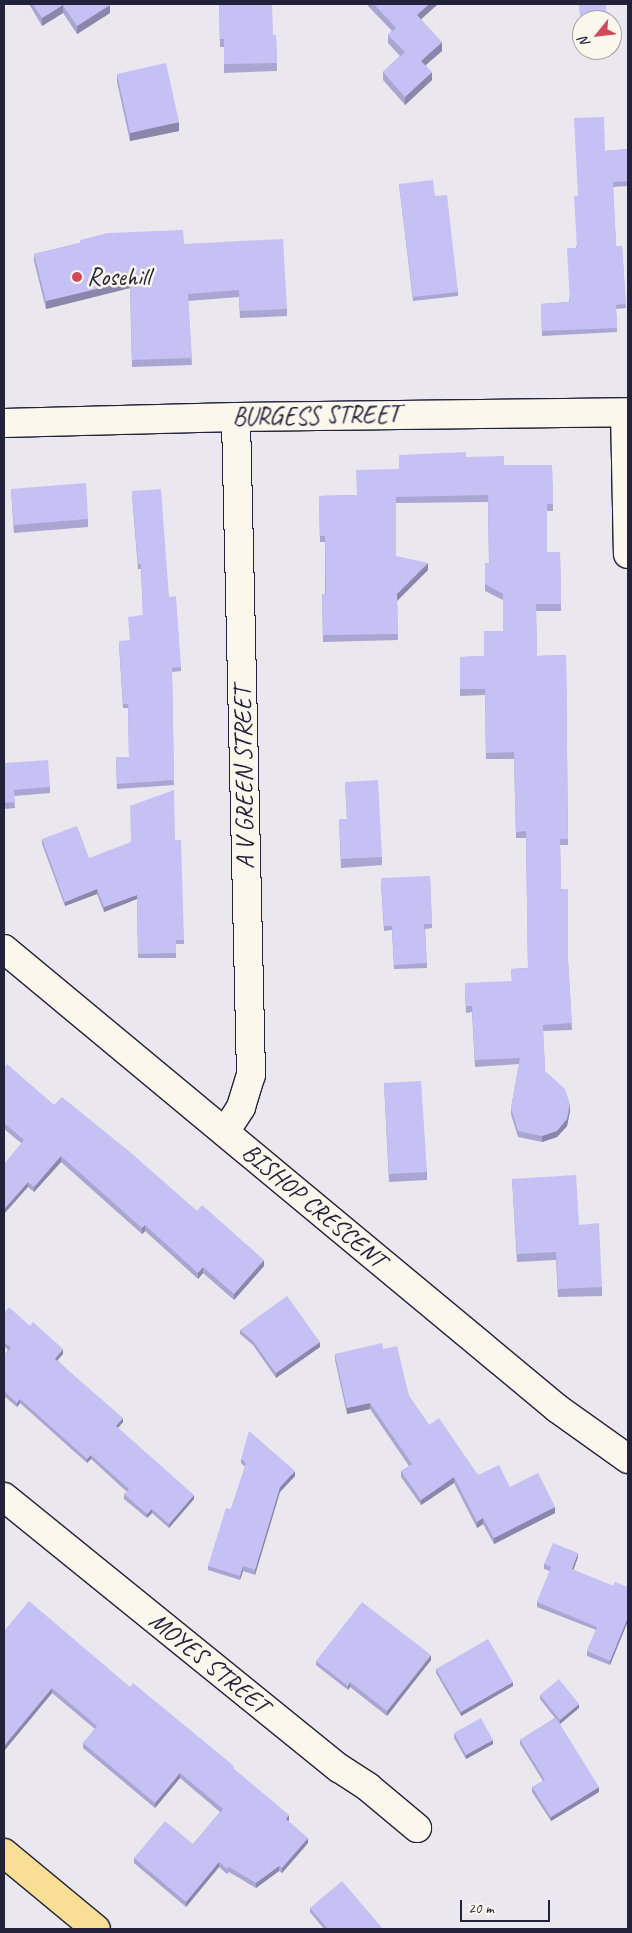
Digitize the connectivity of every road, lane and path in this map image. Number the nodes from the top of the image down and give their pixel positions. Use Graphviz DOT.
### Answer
graph roads {
  1 [pos="627,413"];
  2 [pos="236,417"];
  3 [pos="4,423"];
  4 [pos="628,554"];
  5 [pos="4,949"];
  6 [pos="225,1132"];
  7 [pos="628,1459"];
  8 [pos="4,1497"];
  9 [pos="417,1828"];
  10 [pos="4,1853"];
  11 [pos="96,1929"];
  1 -- 2 [label="street, BURGESS STREET"];
  1 -- 4 [label="street"];
  2 -- 3 [label="street, BURGESS STREET"];
  2 -- 6 [label="street, A V GREEN STREET"];
  5 -- 6 [label="street, BISHOP CRESCENT"];
  6 -- 7 [label="street, BISHOP CRESCENT"];
  8 -- 9 [label="street, MOYES STREET"];
  10 -- 11 [label="main road"];
}
